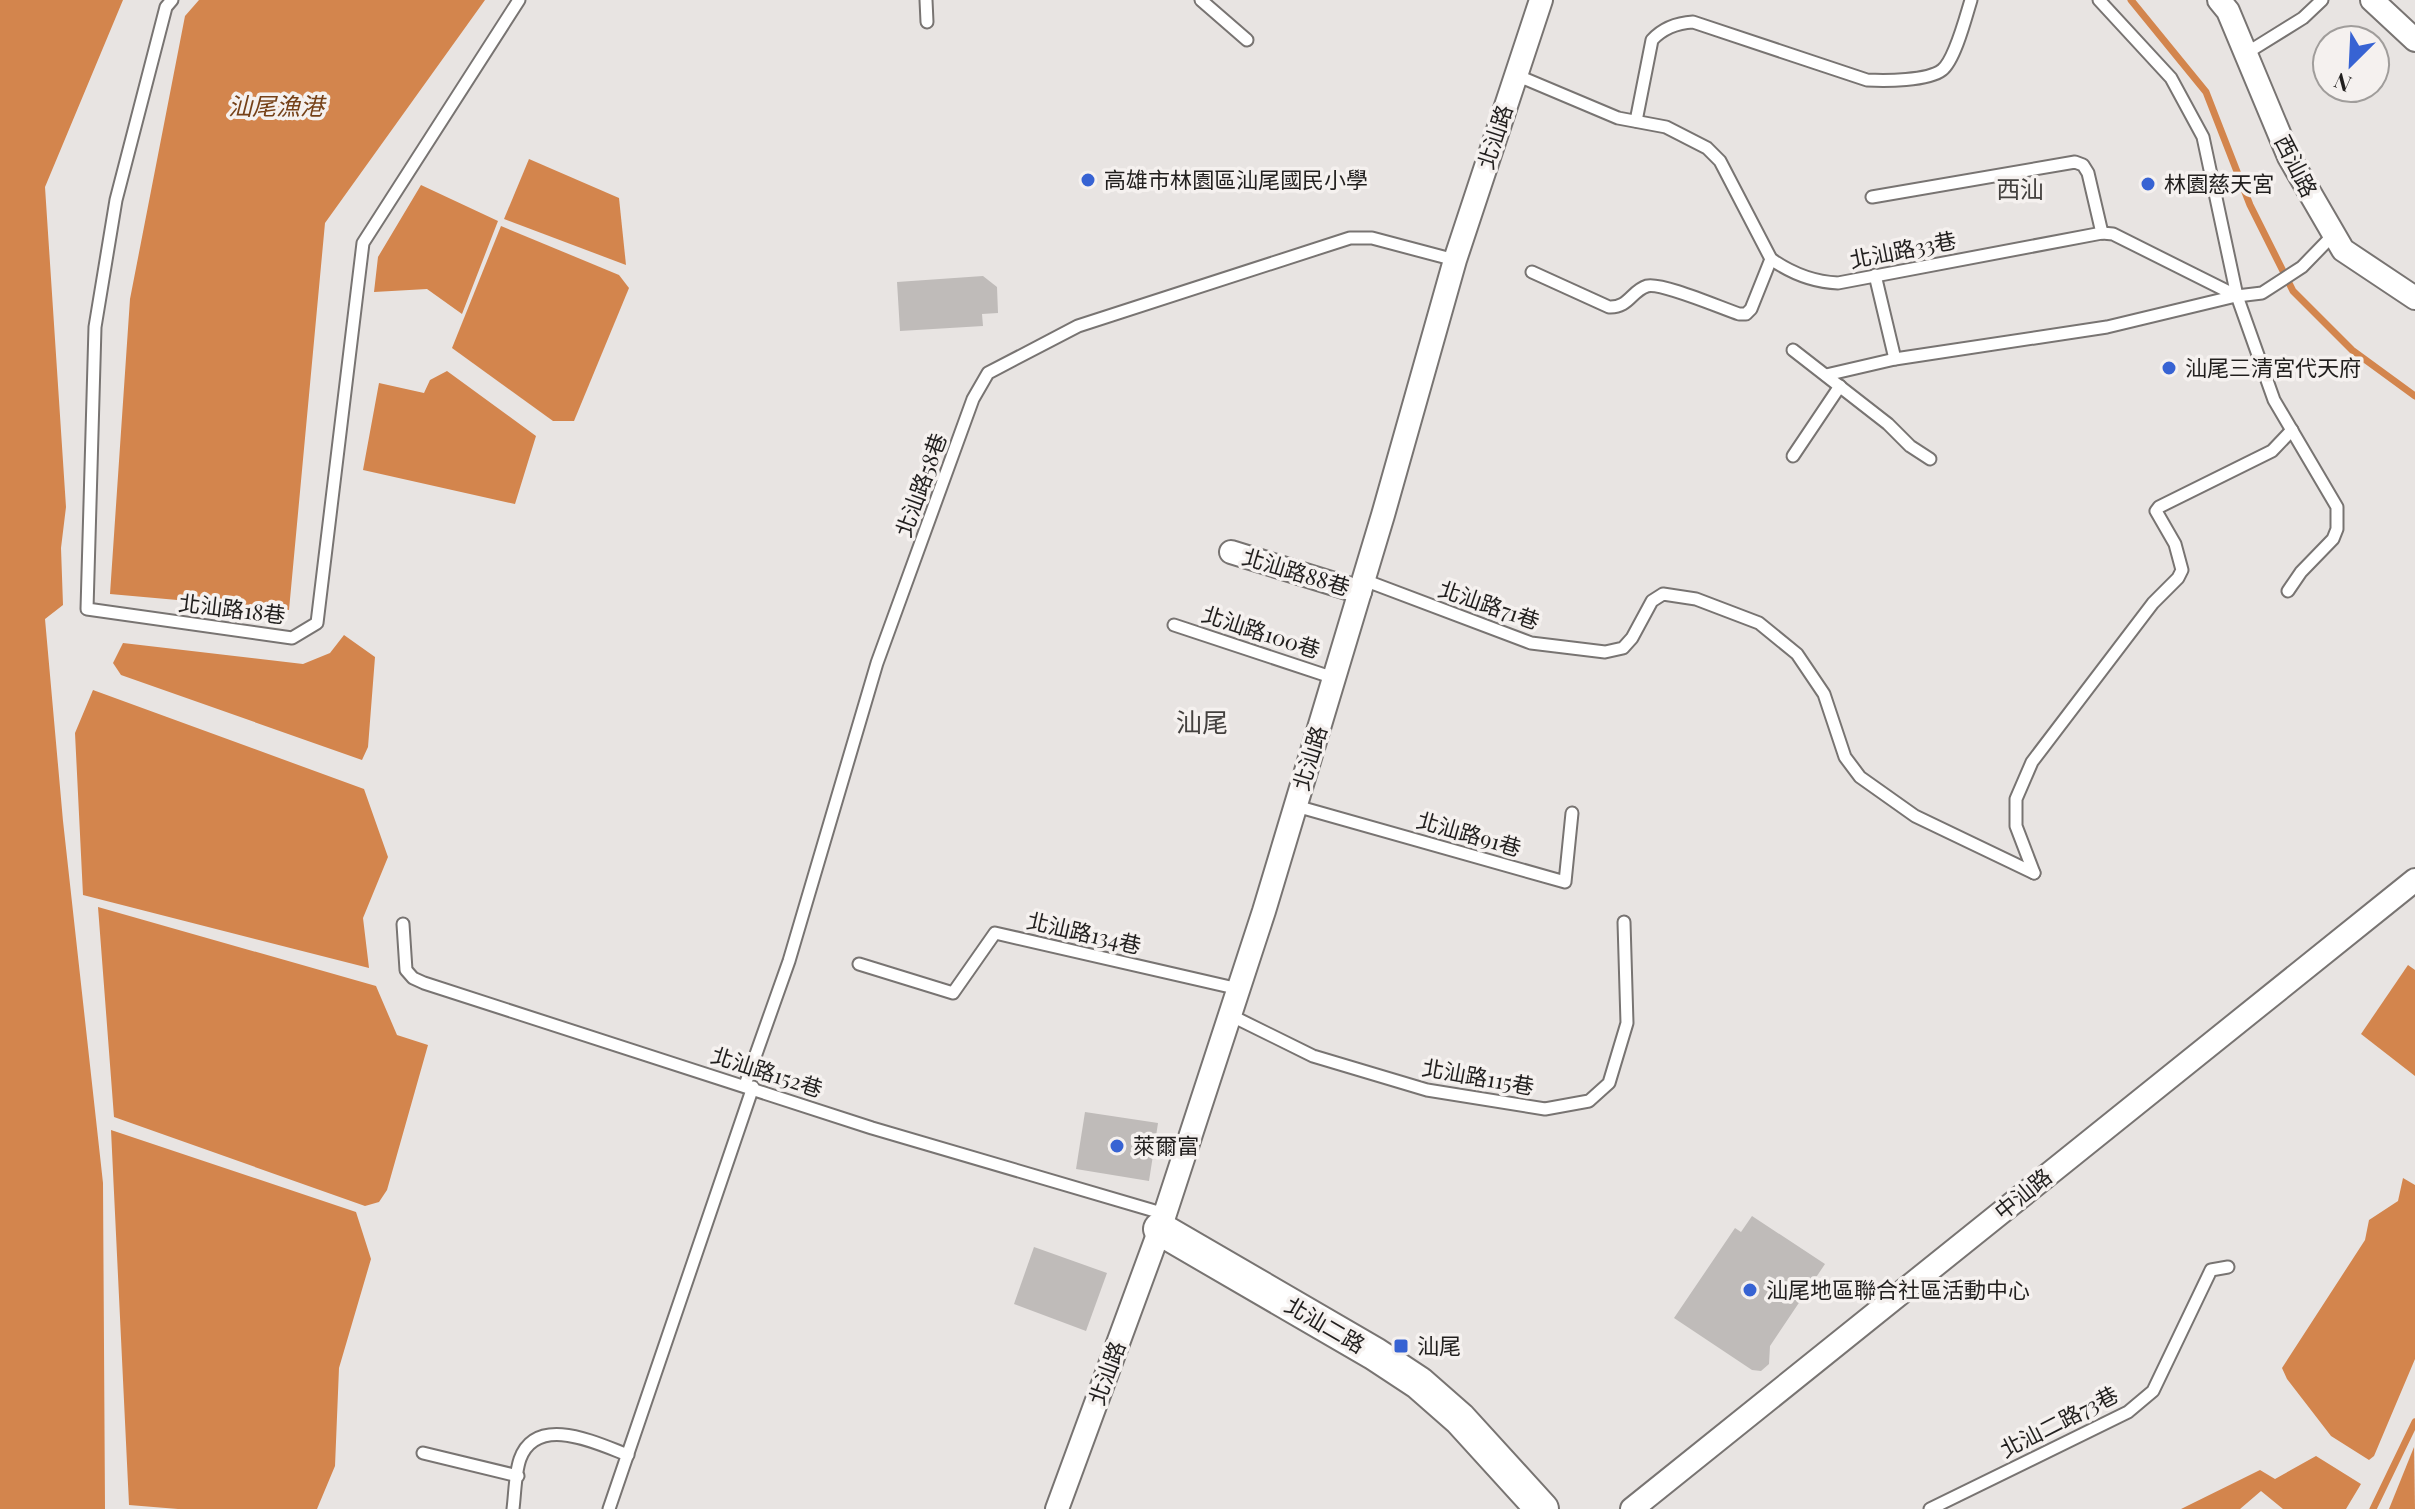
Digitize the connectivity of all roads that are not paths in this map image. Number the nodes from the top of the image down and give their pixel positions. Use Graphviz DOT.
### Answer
graph roads {
  1 [pos="172,0"];
  2 [pos="519,0"];
  3 [pos="926,0"];
  4 [pos="1201,0"];
  5 [pos="1541,0"];
  6 [pos="1971,0"];
  7 [pos="2099,0"];
  8 [pos="2219,0"];
  9 [pos="2322,0"];
  10 [pos="2372,0"];
  11 [pos="927,22"];
  12 [pos="1247,40"];
  13 [pos="2415,40"];
  14 [pos="2245,54"];
  15 [pos="1516,75"];
  16 [pos="1636,121"];
  17 [pos="1872,197"];
  18 [pos="2102,233"];
  19 [pos="2334,234"];
  20 [pos="1771,259"];
  21 [pos="1455,260"];
  22 [pos="1532,272"];
  23 [pos="1875,275"];
  24 [pos="2237,296"];
  25 [pos="2415,298"];
  26 [pos="1793,350"];
  27 [pos="1895,359"];
  28 [pos="1826,375"];
  29 [pos="1840,386"];
  30 [pos="2292,430"];
  31 [pos="1793,456"];
  32 [pos="1930,459"];
  33 [pos="1231,552"];
  34 [pos="1362,586"];
  35 [pos="2288,591"];
  36 [pos="1174,625"];
  37 [pos="1334,678"];
  38 [pos="1296,806"];
  39 [pos="1572,813"];
  40 [pos="2415,880"];
  41 [pos="1624,922"];
  42 [pos="403,924"];
  43 [pos="859,964"];
  44 [pos="1239,989"];
  45 [pos="1230,1015"];
  46 [pos="749,1086"];
  47 [pos="1162,1221"];
  48 [pos="2228,1267"];
  49 [pos="423,1453"];
  50 [pos="628,1455"];
  51 [pos="518,1476"];
  52 [pos="513,1509"];
  53 [pos="609,1509"];
  54 [pos="1057,1509"];
  55 [pos="1542,1509"];
  56 [pos="1632,1509"];
  57 [pos="1930,1509"];
  1 -- 2 [label="lane, 北汕路18巷"];
  3 -- 11 [label="lane"];
  4 -- 12 [label="lane"];
  5 -- 15 [label="street, 北汕路"];
  6 -- 16 [label="lane"];
  7 -- 24 [label="lane"];
  8 -- 14 [label="street, 西汕路"];
  9 -- 14 [label="lane"];
  10 -- 13 [label="street"];
  14 -- 19 [label="street, 西汕路"];
  15 -- 16 [label="lane"];
  15 -- 21 [label="street, 北汕路"];
  16 -- 20 [label="lane"];
  17 -- 18 [label="lane"];
  18 -- 23 [label="lane, 北汕路33巷"];
  18 -- 24 [label="lane"];
  19 -- 24 [label="lane"];
  19 -- 25 [label="street, 西汕路"];
  20 -- 22 [label="lane"];
  20 -- 23 [label="lane, 北汕路33巷"];
  21 -- 34 [label="street, 北汕路"];
  21 -- 46 [label="lane, 北汕路58巷"];
  23 -- 27 [label="lane"];
  24 -- 27 [label="lane"];
  24 -- 30 [label="lane"];
  26 -- 28 [label="lane"];
  27 -- 28 [label="lane"];
  28 -- 29 [label="lane"];
  29 -- 31 [label="lane"];
  29 -- 32 [label="lane"];
  30 -- 34 [label="lane, 北汕路71巷"];
  30 -- 35 [label="lane"];
  33 -- 34 [label="street, 北汕路88巷"];
  34 -- 37 [label="street, 北汕路"];
  36 -- 37 [label="lane, 北汕路100巷"];
  37 -- 38 [label="street, 北汕路"];
  38 -- 39 [label="lane, 北汕路91巷"];
  38 -- 44 [label="street, 北汕路"];
  40 -- 56 [label="street, 中汕路"];
  41 -- 45 [label="lane, 北汕路115巷"];
  42 -- 46 [label="lane, 北汕路152巷"];
  43 -- 44 [label="lane, 北汕路134巷"];
  44 -- 45 [label="street, 北汕路"];
  45 -- 47 [label="street, 北汕路"];
  46 -- 47 [label="lane, 北汕路152巷"];
  46 -- 50 [label="lane, 北汕路58巷"];
  47 -- 54 [label="street, 北汕路"];
  47 -- 55 [label="street, 北汕二路"];
  48 -- 57 [label="lane, 北汕二路73巷"];
  49 -- 51 [label="lane"];
  50 -- 51 [label="lane"];
  50 -- 53 [label="lane, 北汕路58巷"];
  51 -- 52 [label="lane"];
}
